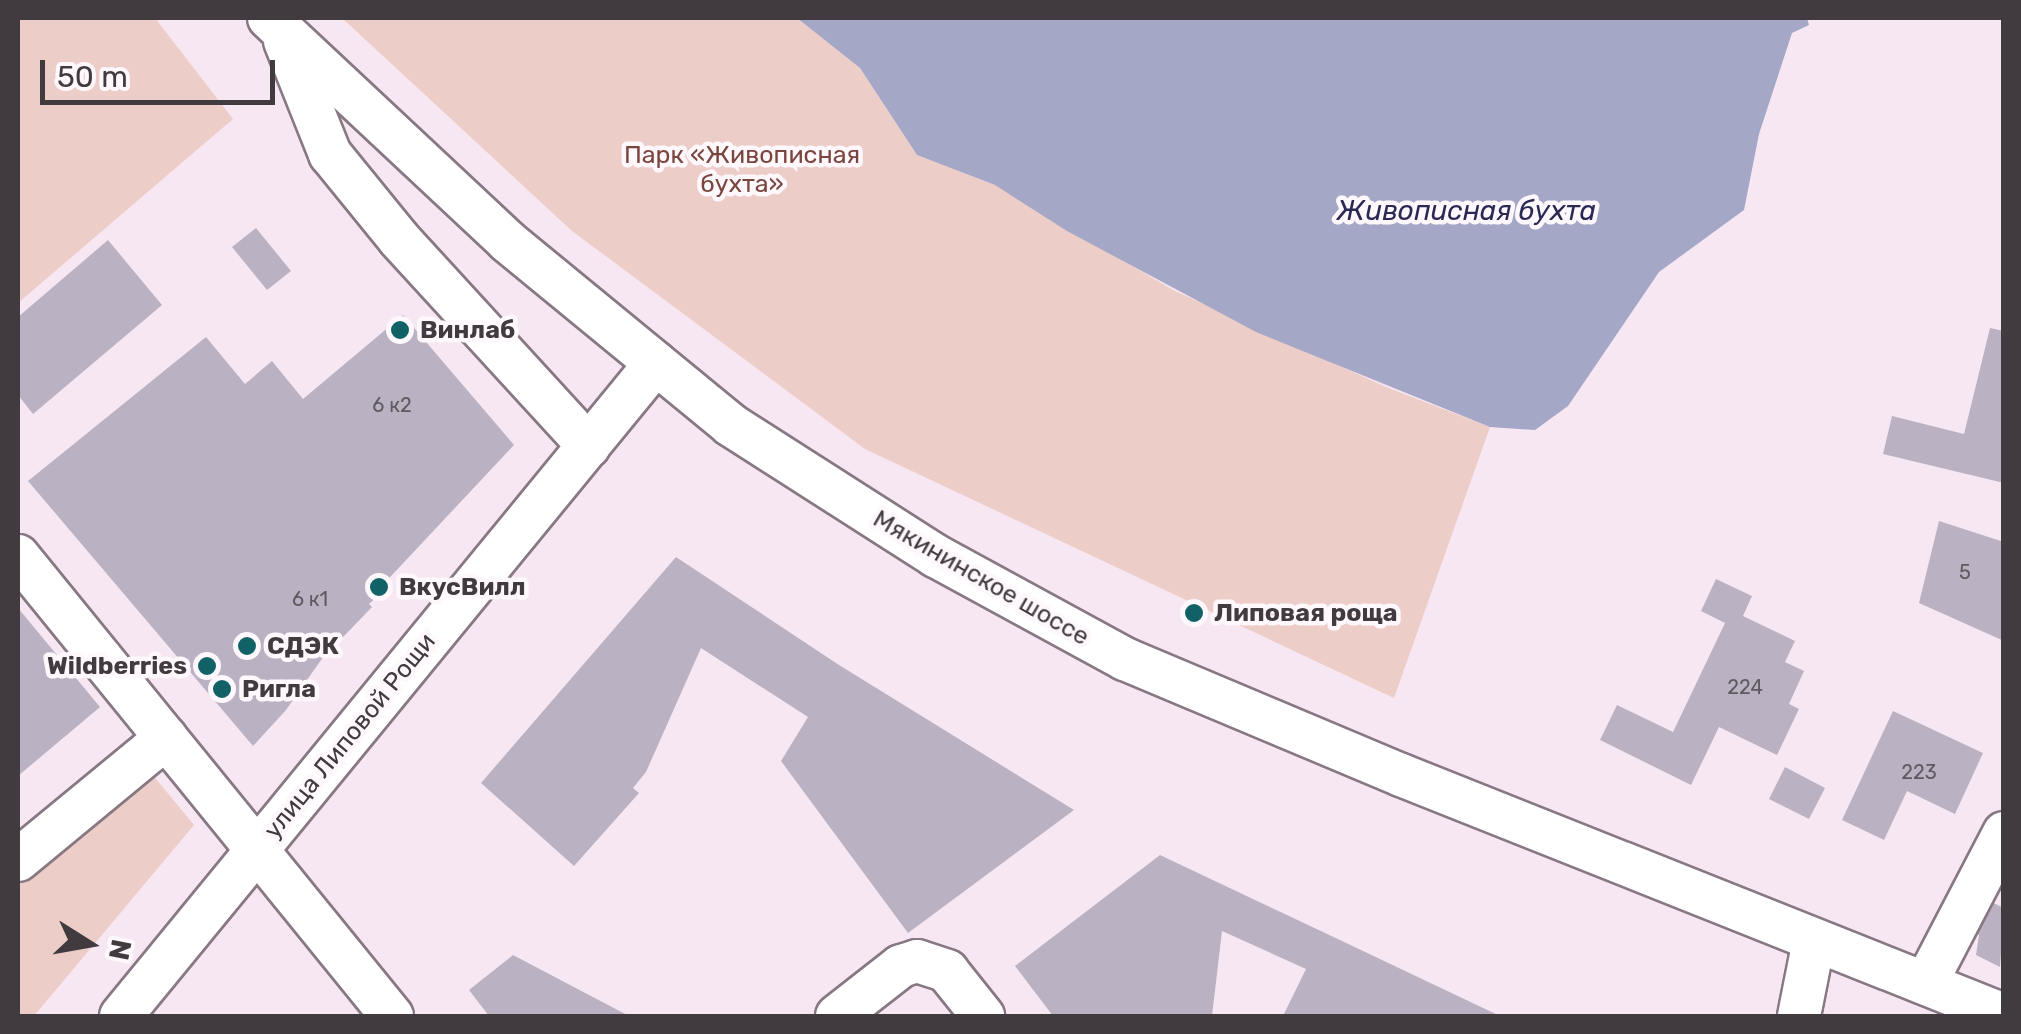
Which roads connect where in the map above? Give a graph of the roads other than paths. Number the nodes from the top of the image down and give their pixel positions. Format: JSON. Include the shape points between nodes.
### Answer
{"nodes":[{"id":1,"x":274,"y":22,"type":"edge"},
{"id":2,"x":656,"y":363,"type":"junction"},
{"id":3,"x":589,"y":446,"type":"junction"},
{"id":4,"x":18,"y":556,"type":"edge"},
{"id":5,"x":166,"y":738,"type":"junction"},
{"id":6,"x":2004,"y":833,"type":"edge"},
{"id":7,"x":256,"y":850,"type":"junction"},
{"id":8,"x":18,"y":860,"type":"edge"},
{"id":9,"x":1814,"y":940,"type":"junction"},
{"id":10,"x":1926,"y":983,"type":"junction"},
{"id":11,"x":2004,"y":1015,"type":"edge"},
{"id":12,"x":121,"y":1016,"type":"edge"},
{"id":13,"x":392,"y":1016,"type":"edge"},
{"id":14,"x":837,"y":1016,"type":"edge"},
{"id":15,"x":983,"y":1016,"type":"edge"},
{"id":16,"x":1799,"y":1016,"type":"edge"}],
"edges":[{"from":1,"to":2,"type":"street","name":"Мякининское шоссе","via":[[508,240]]},
{"from":1,"to":3,"type":"street","via":[[330,154]]},
{"from":2,"to":3,"type":"street","name":"улица Липовой Рощи"},
{"from":2,"to":9,"type":"street","name":"Мякининское шоссе","via":[[790,465],[936,556],[1125,658]]},
{"from":3,"to":7,"type":"street","name":"улица Липовой Рощи"},
{"from":4,"to":5,"type":"street","via":[[100,683]]},
{"from":5,"to":7,"type":"street"},
{"from":5,"to":8,"type":"street"},
{"from":6,"to":10,"type":"street"},
{"from":7,"to":12,"type":"street","name":"улица Липовой Рощи"},
{"from":7,"to":13,"type":"street"},
{"from":9,"to":10,"type":"street","name":"Мякининское шоссе"},
{"from":9,"to":16,"type":"street"},
{"from":10,"to":11,"type":"street","name":"Мякининское шоссе"},
{"from":14,"to":15,"type":"street","via":[[916,960],[947,971]]}]}
